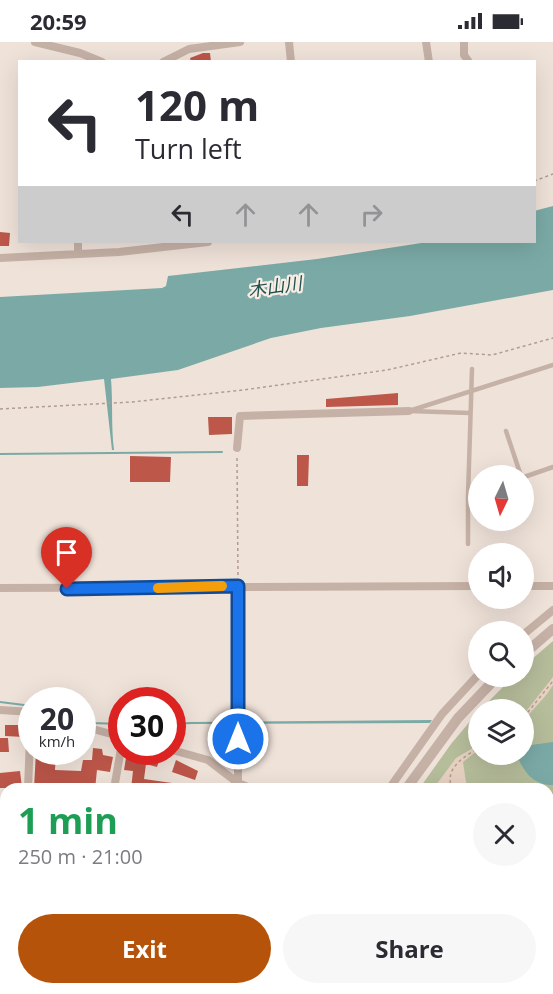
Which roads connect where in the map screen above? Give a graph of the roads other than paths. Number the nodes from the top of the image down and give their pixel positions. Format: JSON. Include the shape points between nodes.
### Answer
{"nodes":[{"id":1,"x":35,"y":42,"type":"edge"},
{"id":2,"x":240,"y":42,"type":"edge"},
{"id":3,"x":289,"y":42,"type":"edge"},
{"id":4,"x":426,"y":42,"type":"edge"},
{"id":5,"x":464,"y":42,"type":"edge"},
{"id":6,"x":80,"y":57,"type":"edge"},
{"id":7,"x":167,"y":60,"type":"edge"},
{"id":8,"x":291,"y":60,"type":"edge"},
{"id":9,"x":429,"y":60,"type":"edge"},
{"id":10,"x":468,"y":60,"type":"edge"},
{"id":11,"x":78,"y":243,"type":"edge"},
{"id":12,"x":184,"y":243,"type":"edge"},
{"id":13,"x":78,"y":252,"type":"junction"},
{"id":14,"x":0,"y":258,"type":"edge"},
{"id":15,"x":553,"y":365,"type":"edge"},
{"id":16,"x":472,"y":369,"type":"dead end"},
{"id":17,"x":471,"y":392,"type":"junction"},
{"id":18,"x":409,"y":411,"type":"junction"},
{"id":19,"x":470,"y":413,"type":"junction"},
{"id":20,"x":506,"y":431,"type":"dead end"},
{"id":21,"x":237,"y":448,"type":"road end"},
{"id":22,"x":469,"y":465,"type":"edge"},
{"id":23,"x":518,"y":465,"type":"edge"},
{"id":24,"x":553,"y":466,"type":"edge"},
{"id":25,"x":534,"y":472,"type":"edge"},
{"id":26,"x":238,"y":586,"type":"junction"},
{"id":27,"x":468,"y":586,"type":"edge"},
{"id":28,"x":534,"y":586,"type":"edge"},
{"id":29,"x":553,"y":586,"type":"edge"},
{"id":30,"x":0,"y":588,"type":"edge"},
{"id":31,"x":553,"y":610,"type":"edge"},
{"id":32,"x":534,"y":626,"type":"edge"},
{"id":33,"x":553,"y":629,"type":"edge"},
{"id":34,"x":534,"y":645,"type":"edge"},
{"id":35,"x":468,"y":686,"type":"edge"},
{"id":36,"x":488,"y":687,"type":"edge"},
{"id":37,"x":0,"y":710,"type":"edge"},
{"id":38,"x":18,"y":711,"type":"edge"},
{"id":39,"x":186,"y":754,"type":"edge"},
{"id":40,"x":29,"y":765,"type":"edge"},
{"id":41,"x":118,"y":765,"type":"edge"},
{"id":42,"x":28,"y":783,"type":"edge"},
{"id":43,"x":115,"y":783,"type":"edge"},
{"id":44,"x":238,"y":783,"type":"joint"},
{"id":45,"x":393,"y":783,"type":"edge"},
{"id":46,"x":410,"y":783,"type":"edge"}],
"edges":[{"from":1,"to":6,"type":"street"},
{"from":2,"to":7,"type":"street","via":[[189,49]]},
{"from":3,"to":8,"type":"street"},
{"from":4,"to":9,"type":"street"},
{"from":5,"to":10,"type":"street"},
{"from":11,"to":13,"type":"street"},
{"from":12,"to":13,"type":"street","via":[[119,252]]},
{"from":13,"to":14,"type":"street"},
{"from":15,"to":17,"type":"lane"},
{"from":16,"to":17,"type":"lane"},
{"from":17,"to":18,"type":"lane"},
{"from":17,"to":19,"type":"lane"},
{"from":18,"to":19,"type":"lane"},
{"from":18,"to":21,"type":"street","via":[[240,416]]},
{"from":19,"to":22,"type":"lane"},
{"from":20,"to":23,"type":"lane"},
{"from":24,"to":25,"type":"lane"},
{"from":26,"to":27,"type":"street"},
{"from":26,"to":30,"type":"street"},
{"from":26,"to":44,"type":"street"},
{"from":28,"to":29,"type":"street"},
{"from":31,"to":32,"type":"street"},
{"from":33,"to":34,"type":"street"},
{"from":35,"to":45,"type":"street","via":[[442,714]]},
{"from":36,"to":46,"type":"street","via":[[458,718]]},
{"from":37,"to":38,"type":"street"},
{"from":39,"to":44,"type":"street","via":[[208,760]]},
{"from":40,"to":42,"type":"street"},
{"from":41,"to":43,"type":"street"}]}
